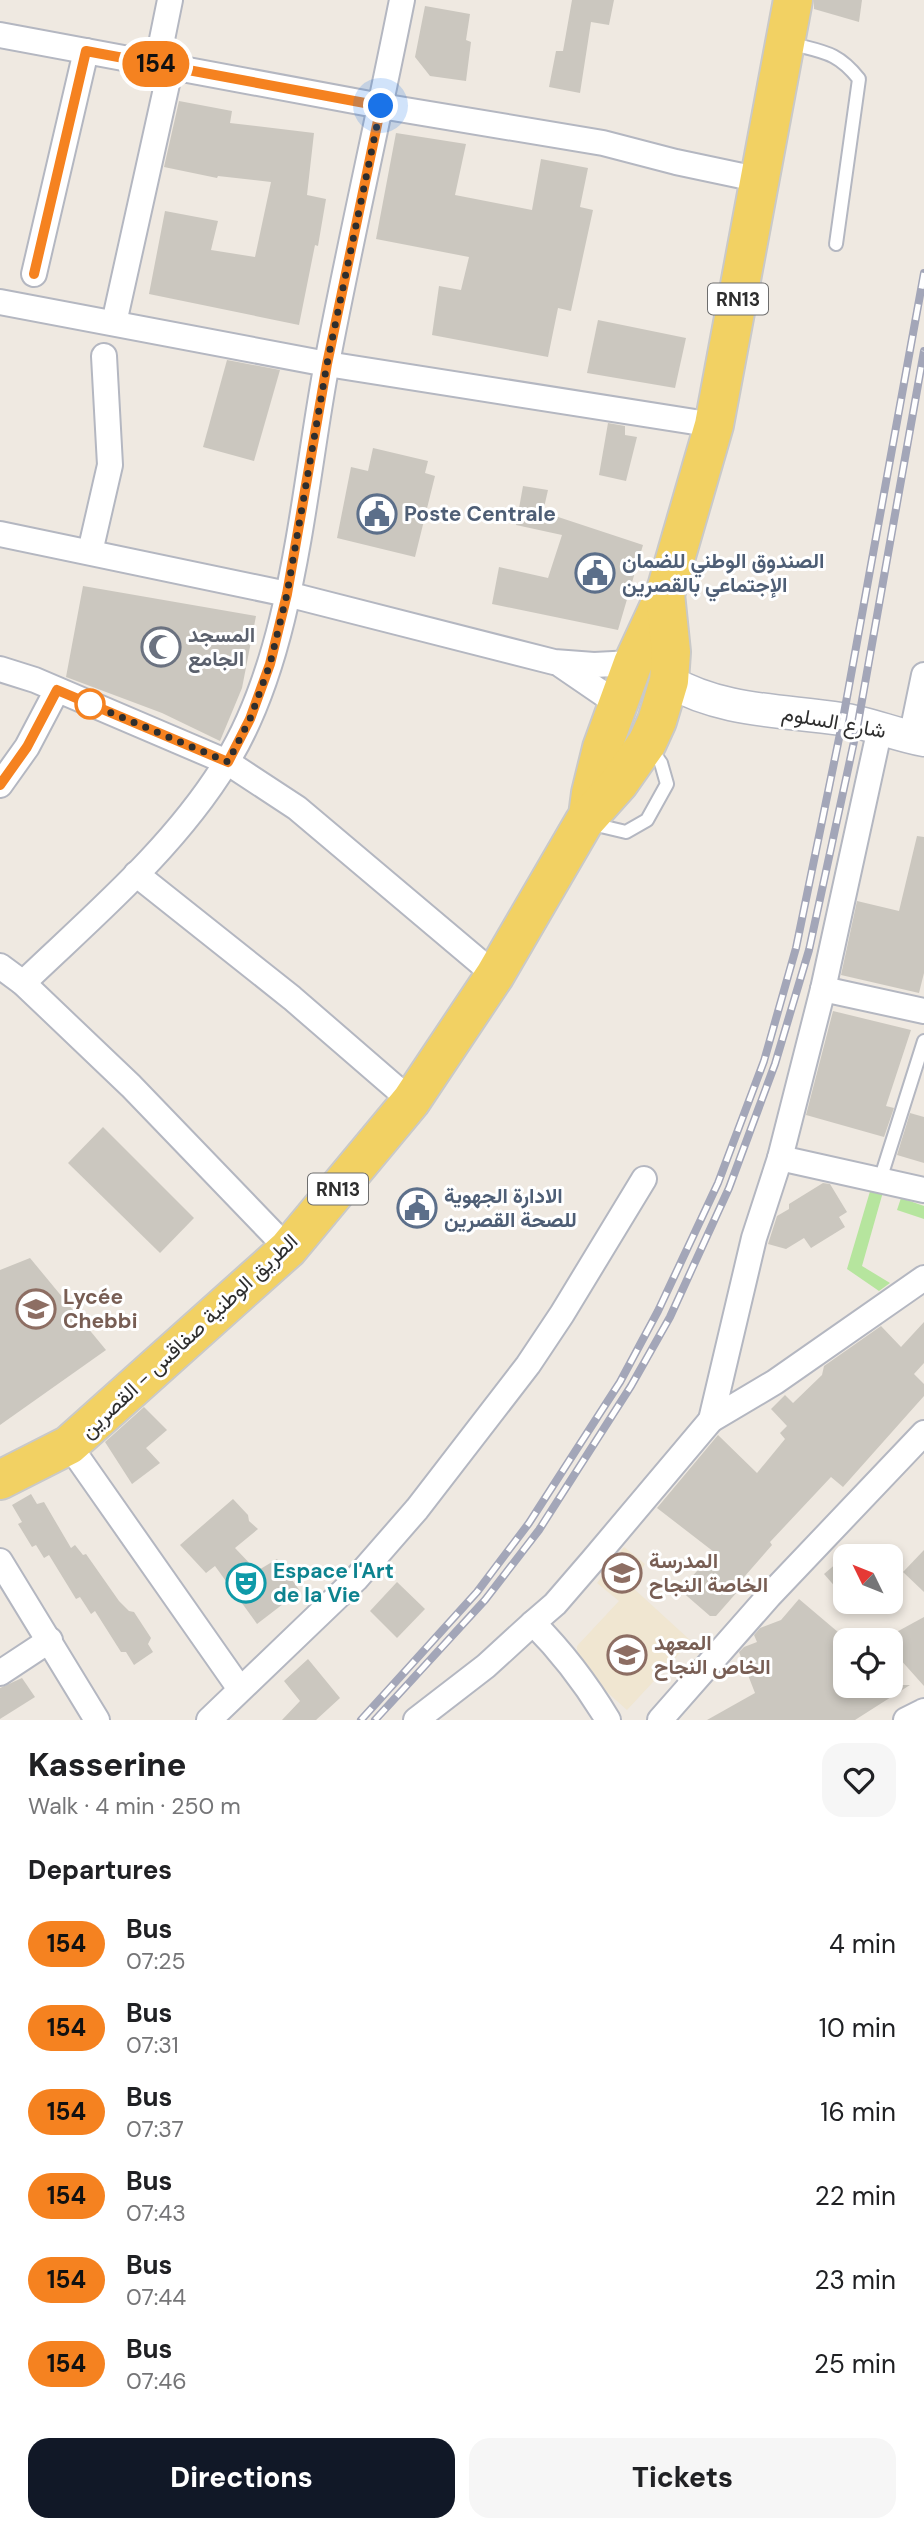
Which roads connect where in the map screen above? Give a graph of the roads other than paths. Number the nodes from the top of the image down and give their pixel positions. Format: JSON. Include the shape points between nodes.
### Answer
{"nodes":[{"id":1,"x":170,"y":0,"type":"edge"},
{"id":2,"x":402,"y":0,"type":"edge"},
{"id":3,"x":793,"y":0,"type":"edge"},
{"id":4,"x":0,"y":35,"type":"edge"},
{"id":5,"x":786,"y":43,"type":"junction"},
{"id":6,"x":86,"y":51,"type":"junction"},
{"id":7,"x":164,"y":65,"type":"junction"},
{"id":8,"x":381,"y":106,"type":"junction"},
{"id":9,"x":761,"y":180,"type":"junction"},
{"id":10,"x":836,"y":244,"type":"dead end"},
{"id":11,"x":34,"y":274,"type":"dead end"},
{"id":12,"x":0,"y":302,"type":"edge"},
{"id":13,"x":114,"y":323,"type":"junction"},
{"id":14,"x":104,"y":356,"type":"dead end"},
{"id":15,"x":327,"y":364,"type":"junction"},
{"id":16,"x":714,"y":425,"type":"junction"},
{"id":17,"x":0,"y":534,"type":"edge"},
{"id":18,"x":90,"y":552,"type":"junction"},
{"id":19,"x":287,"y":594,"type":"junction"},
{"id":20,"x":665,"y":594,"type":"junction"},
{"id":21,"x":554,"y":662,"type":"junction"},
{"id":22,"x":633,"y":663,"type":"junction"},
{"id":23,"x":0,"y":669,"type":"edge"},
{"id":24,"x":924,"y":675,"type":"edge"},
{"id":25,"x":668,"y":681,"type":"junction"},
{"id":26,"x":57,"y":690,"type":"junction"},
{"id":27,"x":618,"y":704,"type":"junction"},
{"id":28,"x":744,"y":708,"type":"junction"},
{"id":29,"x":880,"y":728,"type":"junction"},
{"id":30,"x":652,"y":732,"type":"junction"},
{"id":31,"x":918,"y":739,"type":"edge"},
{"id":32,"x":228,"y":762,"type":"junction"},
{"id":33,"x":0,"y":785,"type":"edge"},
{"id":34,"x":586,"y":819,"type":"junction"},
{"id":35,"x":136,"y":874,"type":"junction"},
{"id":36,"x":0,"y":966,"type":"edge"},
{"id":37,"x":495,"y":975,"type":"junction"},
{"id":38,"x":23,"y":983,"type":"junction"},
{"id":39,"x":823,"y":989,"type":"junction"},
{"id":40,"x":924,"y":1011,"type":"edge"},
{"id":41,"x":924,"y":1041,"type":"edge"},
{"id":42,"x":411,"y":1101,"type":"junction"},
{"id":43,"x":780,"y":1158,"type":"junction"},
{"id":44,"x":644,"y":1179,"type":"dead end"},
{"id":45,"x":880,"y":1180,"type":"junction"},
{"id":46,"x":924,"y":1190,"type":"edge"},
{"id":47,"x":288,"y":1249,"type":"junction"},
{"id":48,"x":924,"y":1278,"type":"edge"},
{"id":49,"x":711,"y":1420,"type":"junction"},
{"id":50,"x":924,"y":1433,"type":"edge"},
{"id":51,"x":69,"y":1446,"type":"junction"},
{"id":52,"x":0,"y":1480,"type":"edge"},
{"id":53,"x":0,"y":1561,"type":"edge"},
{"id":54,"x":533,"y":1623,"type":"junction"},
{"id":55,"x":50,"y":1640,"type":"junction"},
{"id":56,"x":0,"y":1673,"type":"edge"},
{"id":57,"x":240,"y":1689,"type":"junction"},
{"id":58,"x":924,"y":1711,"type":"edge"},
{"id":59,"x":97,"y":1720,"type":"edge"},
{"id":60,"x":209,"y":1720,"type":"edge"},
{"id":61,"x":416,"y":1720,"type":"edge"},
{"id":62,"x":608,"y":1720,"type":"edge"},
{"id":63,"x":660,"y":1720,"type":"edge"},
{"id":64,"x":906,"y":1720,"type":"edge"}],
"edges":[{"from":1,"to":7,"type":"street"},
{"from":2,"to":8,"type":"street"},
{"from":3,"to":5,"type":"main road","name":"الطريق الوطنية صفاقس - القصرين","number":"RN13"},
{"from":4,"to":6,"type":"street"},
{"from":5,"to":9,"type":"main road","name":"الطريق الوطنية صفاقس - القصرين","number":"RN13"},
{"from":5,"to":10,"type":"lane","via":[[846,62],[859,79]]},
{"from":6,"to":7,"type":"street"},
{"from":6,"to":11,"type":"street"},
{"from":7,"to":8,"type":"street"},
{"from":7,"to":13,"type":"street"},
{"from":8,"to":9,"type":"street","via":[[603,143]]},
{"from":8,"to":15,"type":"street"},
{"from":9,"to":16,"type":"main road","name":"الطريق الوطنية صفاقس - القصرين","number":"RN13"},
{"from":12,"to":13,"type":"street"},
{"from":13,"to":15,"type":"street"},
{"from":14,"to":18,"type":"street","via":[[110,465]]},
{"from":15,"to":16,"type":"street"},
{"from":15,"to":19,"type":"street"},
{"from":16,"to":20,"type":"main road","name":"الطريق الوطنية صفاقس - القصرين","number":"RN13"},
{"from":17,"to":18,"type":"street"},
{"from":18,"to":19,"type":"street"},
{"from":19,"to":21,"type":"street"},
{"from":19,"to":32,"type":"street","via":[[270,664]]},
{"from":20,"to":22,"type":"main road","name":"الطريق الوطنية صفاقس - القصرين"},
{"from":20,"to":25,"type":"main road","name":"الطريق الوطنية صفاقس - القصرين","via":[[671,652]]},
{"from":21,"to":22,"type":"street"},
{"from":21,"to":27,"type":"street"},
{"from":22,"to":25,"type":"main road","via":[[653,669]]},
{"from":22,"to":27,"type":"main road","name":"الطريق الوطنية صفاقس - القصرين"},
{"from":23,"to":26,"type":"street"},
{"from":24,"to":31,"type":"street"},
{"from":25,"to":28,"type":"street","name":"شارع السلوم","via":[[696,695]]},
{"from":25,"to":30,"type":"main road","name":"الطريق الوطنية صفاقس - القصرين"},
{"from":26,"to":32,"type":"street"},
{"from":26,"to":33,"type":"street","via":[[27,747]]},
{"from":27,"to":30,"type":"main road"},
{"from":27,"to":34,"type":"main road","name":"الطريق الوطنية صفاقس - القصرين","via":[[595,771]]},
{"from":28,"to":29,"type":"street","name":"شارع السلوم","via":[[843,719]]},
{"from":28,"to":30,"type":"street","name":"شارع السلوم","via":[[691,714]]},
{"from":29,"to":31,"type":"street","name":"شارع السلوم"},
{"from":29,"to":39,"type":"street"},
{"from":30,"to":34,"type":"main road","name":"الطريق الوطنية صفاقس - القصرين","via":[[619,783]]},
{"from":32,"to":35,"type":"street","via":[[204,797]]},
{"from":32,"to":37,"type":"street","via":[[297,808]]},
{"from":34,"to":37,"type":"main road","name":"الطريق الوطنية صفاقس - القصرين","number":"RN13"},
{"from":35,"to":38,"type":"street"},
{"from":35,"to":42,"type":"street","via":[[292,998]]},
{"from":36,"to":38,"type":"street"},
{"from":37,"to":42,"type":"main road","name":"الطريق الوطنية صفاقس - القصرين","number":"RN13"},
{"from":38,"to":47,"type":"street","via":[[131,1086]]},
{"from":39,"to":40,"type":"street"},
{"from":39,"to":43,"type":"street"},
{"from":41,"to":45,"type":"lane"},
{"from":42,"to":47,"type":"main road","name":"الطريق الوطنية صفاقس - القصرين","number":"RN13"},
{"from":43,"to":45,"type":"street"},
{"from":43,"to":49,"type":"street","via":[[754,1238]]},
{"from":44,"to":57,"type":"street","via":[[562,1314],[479,1432],[356,1578]]},
{"from":45,"to":46,"type":"street"},
{"from":47,"to":51,"type":"main road","name":"الطريق الوطنية صفاقس - القصرين","number":"RN13"},
{"from":48,"to":49,"type":"street","via":[[775,1382]]},
{"from":49,"to":54,"type":"street","via":[[555,1604]]},
{"from":50,"to":63,"type":"street","via":[[769,1596]]},
{"from":51,"to":52,"type":"main road","name":"الطريق الوطنية صفاقس - القصرين","number":"RN13"},
{"from":51,"to":57,"type":"street"},
{"from":53,"to":55,"type":"street"},
{"from":54,"to":61,"type":"street"},
{"from":54,"to":62,"type":"street","via":[[555,1645]]},
{"from":55,"to":56,"type":"street"},
{"from":55,"to":59,"type":"street"},
{"from":57,"to":60,"type":"street"},
{"from":58,"to":64,"type":"street"}]}
